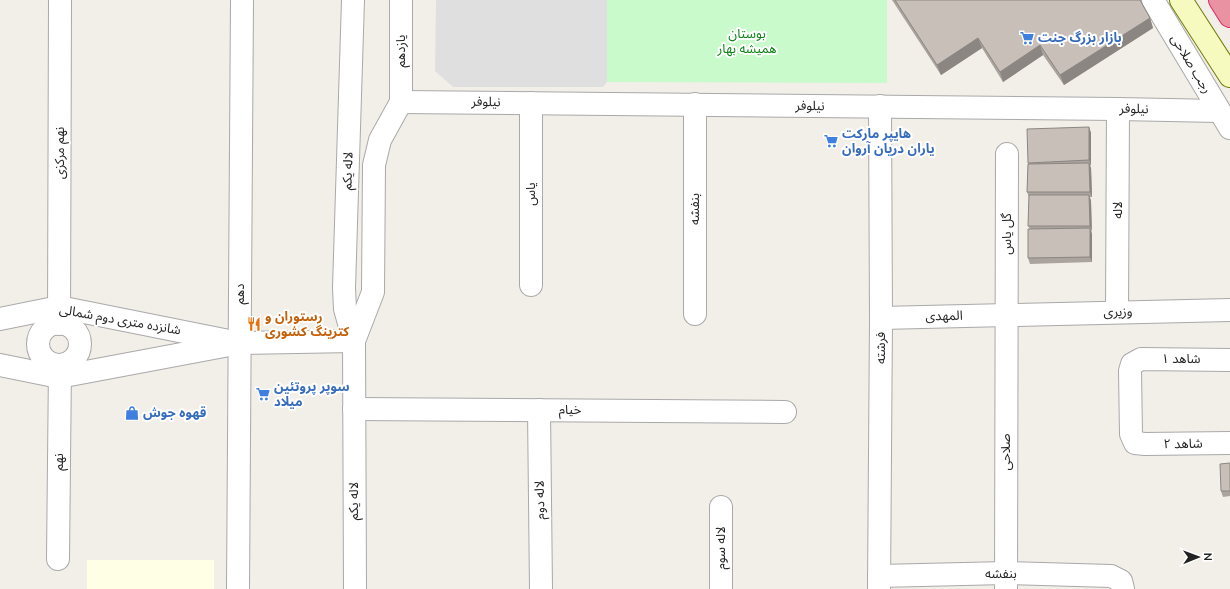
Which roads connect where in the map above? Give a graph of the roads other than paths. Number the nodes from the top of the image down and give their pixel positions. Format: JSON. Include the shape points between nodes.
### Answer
{"nodes":[{"id":1,"x":60,"y":0,"type":"edge"},
{"id":2,"x":242,"y":0,"type":"edge"},
{"id":3,"x":353,"y":0,"type":"edge"},
{"id":4,"x":401,"y":0,"type":"edge"},
{"id":5,"x":1153,"y":0,"type":"edge"},
{"id":6,"x":1181,"y":0,"type":"edge"},
{"id":7,"x":1220,"y":0,"type":"edge"},
{"id":8,"x":1230,"y":16,"type":"edge"},
{"id":9,"x":1230,"y":76,"type":"edge"},
{"id":10,"x":401,"y":102,"type":"junction"},
{"id":11,"x":531,"y":103,"type":"junction"},
{"id":12,"x":695,"y":104,"type":"junction"},
{"id":13,"x":880,"y":106,"type":"junction"},
{"id":14,"x":1118,"y":109,"type":"junction"},
{"id":15,"x":1225,"y":120,"type":"edge"},
{"id":16,"x":1007,"y":154,"type":"dead end"},
{"id":17,"x":531,"y":285,"type":"dead end"},
{"id":18,"x":1230,"y":310,"type":"edge"},
{"id":19,"x":1117,"y":312,"type":"junction"},
{"id":20,"x":695,"y":314,"type":"dead end"},
{"id":21,"x":59,"y":315,"type":"junction"},
{"id":22,"x":1007,"y":315,"type":"junction"},
{"id":23,"x":881,"y":318,"type":"junction"},
{"id":24,"x":0,"y":319,"type":"edge"},
{"id":25,"x":354,"y":341,"type":"junction"},
{"id":26,"x":240,"y":343,"type":"junction"},
{"id":27,"x":1230,"y":360,"type":"edge"},
{"id":28,"x":0,"y":365,"type":"edge"},
{"id":29,"x":59,"y":371,"type":"junction"},
{"id":30,"x":354,"y":409,"type":"junction"},
{"id":31,"x":539,"y":410,"type":"junction"},
{"id":32,"x":785,"y":412,"type":"dead end"},
{"id":33,"x":1135,"y":443,"type":"joint"},
{"id":34,"x":1230,"y":443,"type":"edge"},
{"id":35,"x":721,"y":507,"type":"dead end"},
{"id":36,"x":58,"y":559,"type":"dead end"},
{"id":37,"x":1006,"y":581,"type":"edge"},
{"id":38,"x":879,"y":582,"type":"edge"},
{"id":39,"x":1122,"y":585,"type":"edge"},
{"id":40,"x":238,"y":589,"type":"edge"},
{"id":41,"x":355,"y":589,"type":"edge"},
{"id":42,"x":542,"y":589,"type":"edge"},
{"id":43,"x":721,"y":589,"type":"edge"}],
"edges":[{"from":1,"to":21,"type":"street","name":"نهم مرکزی"},
{"from":2,"to":26,"type":"street","name":"دهم"},
{"from":3,"to":25,"type":"street","name":"لاله یکم","via":[[344,288],[345,309]]},
{"from":4,"to":10,"type":"street","name":"یازدهم"},
{"from":5,"to":15,"type":"street","name":"رجب صلاحی"},
{"from":6,"to":9,"type":"street"},
{"from":7,"to":8,"type":"highway"},
{"from":10,"to":11,"type":"street","name":"نیلوفر"},
{"from":10,"to":25,"type":"street","name":"لاله یکم","via":[[380,140],[374,165],[373,292]]},
{"from":11,"to":12,"type":"street","name":"نیلوفر"},
{"from":11,"to":17,"type":"street","name":"یاس"},
{"from":12,"to":13,"type":"street","name":"نیلوفر"},
{"from":12,"to":20,"type":"street","name":"بنفشه"},
{"from":13,"to":14,"type":"street","name":"نیلوفر"},
{"from":13,"to":23,"type":"street","name":"فرشته"},
{"from":14,"to":15,"type":"street","name":"نیلوفر"},
{"from":14,"to":19,"type":"street","name":"لاله"},
{"from":16,"to":22,"type":"street","name":"گل یاس"},
{"from":18,"to":19,"type":"street","name":"وزیری"},
{"from":19,"to":22,"type":"street","name":"وزیری"},
{"from":21,"to":24,"type":"street","name":"شانزده متری دوم شمالی"},
{"from":21,"to":26,"type":"street","name":"شانزده متری دوم شمالی"},
{"from":21,"to":29,"type":"street","via":[[76,334],[79,348],[72,360]]},
{"from":21,"to":29,"type":"street","via":[[46,327],[38,344],[39,351],[47,362]]},
{"from":22,"to":23,"type":"street","name":"المهدی"},
{"from":22,"to":37,"type":"street","name":"صلاحی"},
{"from":23,"to":38,"type":"street","name":"فرشته"},
{"from":25,"to":26,"type":"street","name":"شانزده متری دوم شمالی"},
{"from":25,"to":30,"type":"street","name":"لاله یکم"},
{"from":26,"to":29,"type":"street","name":"شانزده متری دوم شمالی"},
{"from":26,"to":40,"type":"street","name":"دهم"},
{"from":27,"to":33,"type":"street","name":"شاهد ۱","via":[[1141,359],[1132,364],[1131,434]]},
{"from":28,"to":29,"type":"street","name":"شانزده متری دوم شمالی"},
{"from":29,"to":36,"type":"street","name":"نهم"},
{"from":30,"to":31,"type":"street","name":"خیام"},
{"from":30,"to":41,"type":"street","name":"لاله یکم"},
{"from":31,"to":32,"type":"street","name":"خیام"},
{"from":31,"to":42,"type":"street","name":"لاله دوم"},
{"from":33,"to":34,"type":"street","name":"شاهد ۲"},
{"from":35,"to":43,"type":"street","name":"لاله سوم"},
{"from":37,"to":38,"type":"street","name":"بنفشه"},
{"from":37,"to":39,"type":"street","name":"بنفشه","via":[[1111,576]]}]}
